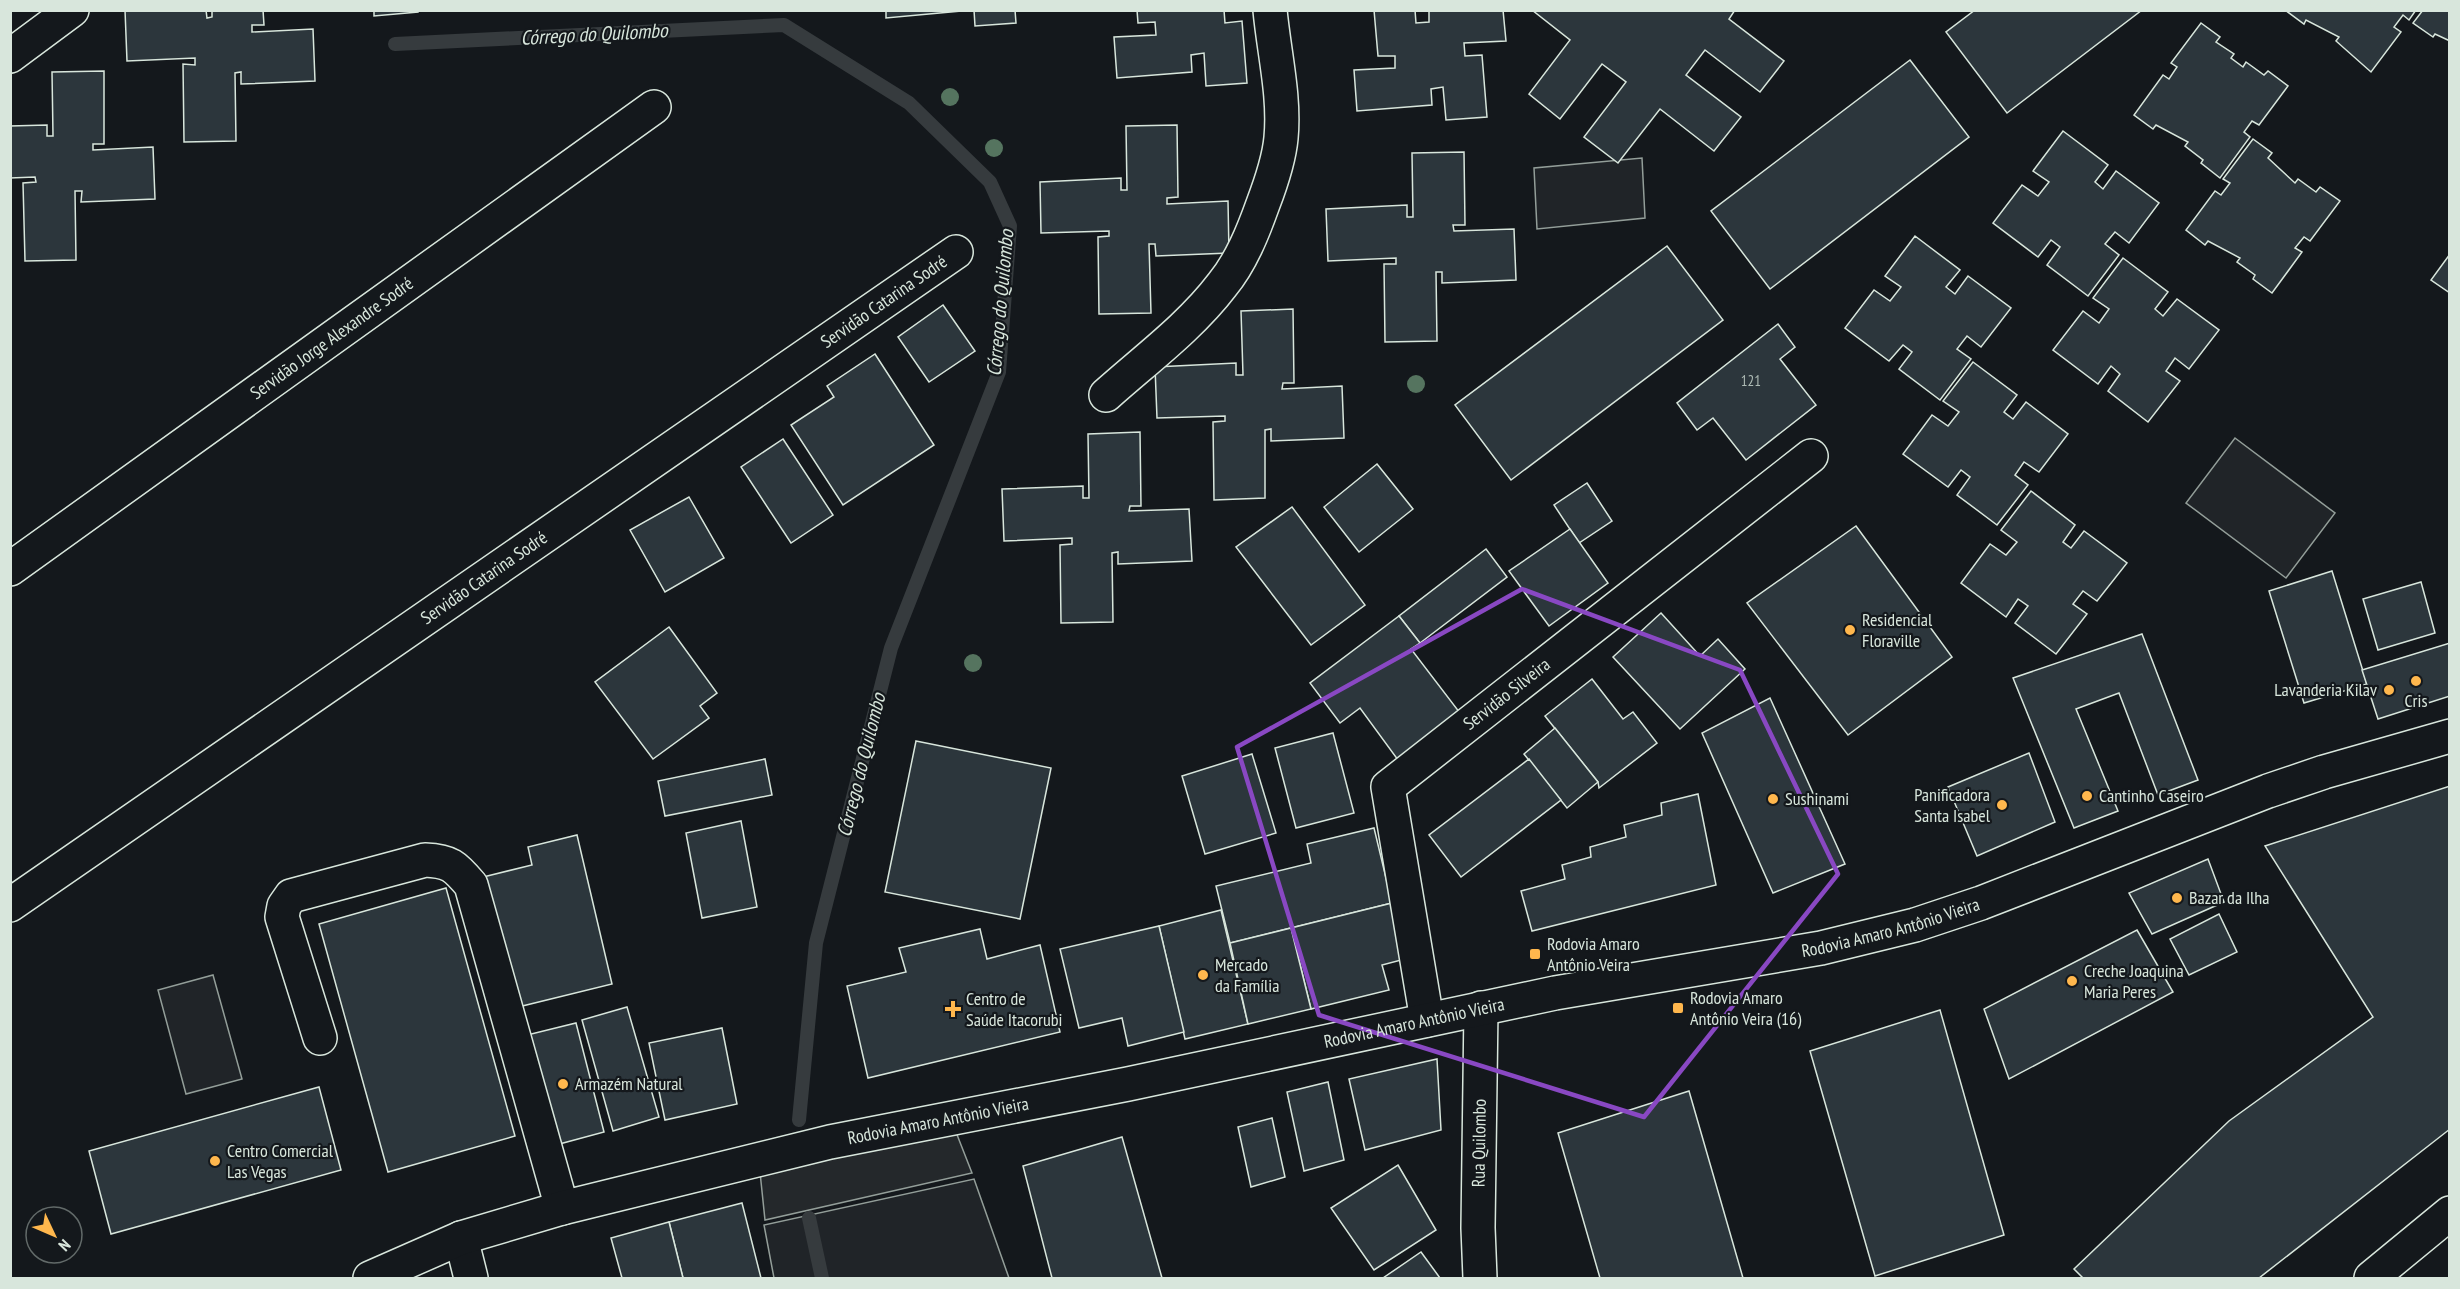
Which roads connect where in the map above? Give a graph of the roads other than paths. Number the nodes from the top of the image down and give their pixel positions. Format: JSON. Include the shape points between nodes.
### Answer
{"nodes":[{"id":1,"x":72,"y":10,"type":"edge"},
{"id":2,"x":1270,"y":10,"type":"edge"},
{"id":3,"x":10,"y":56,"type":"edge"},
{"id":4,"x":654,"y":107,"type":"dead end"},
{"id":5,"x":956,"y":252,"type":"dead end"},
{"id":6,"x":1106,"y":395,"type":"dead end"},
{"id":7,"x":1811,"y":456,"type":"dead end"},
{"id":8,"x":10,"y":569,"type":"edge"},
{"id":9,"x":2450,"y":736,"type":"edge"},
{"id":10,"x":10,"y":905,"type":"edge"},
{"id":11,"x":1481,"y":1008,"type":"junction"},
{"id":12,"x":1426,"y":1020,"type":"junction"},
{"id":13,"x":320,"y":1038,"type":"dead end"},
{"id":14,"x":562,"y":1208,"type":"junction"},
{"id":15,"x":2450,"y":1213,"type":"edge"},
{"id":16,"x":461,"y":1238,"type":"junction"},
{"id":17,"x":370,"y":1278,"type":"edge"},
{"id":18,"x":471,"y":1278,"type":"edge"},
{"id":19,"x":1480,"y":1278,"type":"edge"},
{"id":20,"x":2371,"y":1278,"type":"edge"}],
"edges":[{"from":1,"to":3,"type":"street"},
{"from":2,"to":6,"type":"street","via":[[1280,91],[1281,139],[1272,182],[1255,225],[1223,285]]},
{"from":4,"to":8,"type":"street","name":"Servidão Jorge Alexandre Sodré"},
{"from":5,"to":10,"type":"street","name":"Servidão Catarina Sodré"},
{"from":7,"to":12,"type":"street","name":"Servidão Silveira","via":[[1388,787]]},
{"from":9,"to":11,"type":"street","name":"Rodovia Amaro Antônio Vieira","via":[[2268,791],[1915,925],[1821,948]]},
{"from":11,"to":12,"type":"street","name":"Rodovia Amaro Antônio Vieira"},
{"from":11,"to":19,"type":"street","name":"Rua Quilombo"},
{"from":12,"to":14,"type":"street","name":"Rodovia Amaro Antônio Vieira","via":[[830,1142]]},
{"from":13,"to":14,"type":"street","via":[[282,917],[291,896],[425,860],[444,861],[471,885]]},
{"from":14,"to":16,"type":"street","name":"Rodovia Amaro Antônio Vieira"},
{"from":15,"to":20,"type":"street"},
{"from":16,"to":17,"type":"street","name":"Rodovia Amaro Antônio Vieira"},
{"from":16,"to":18,"type":"street"}]}
